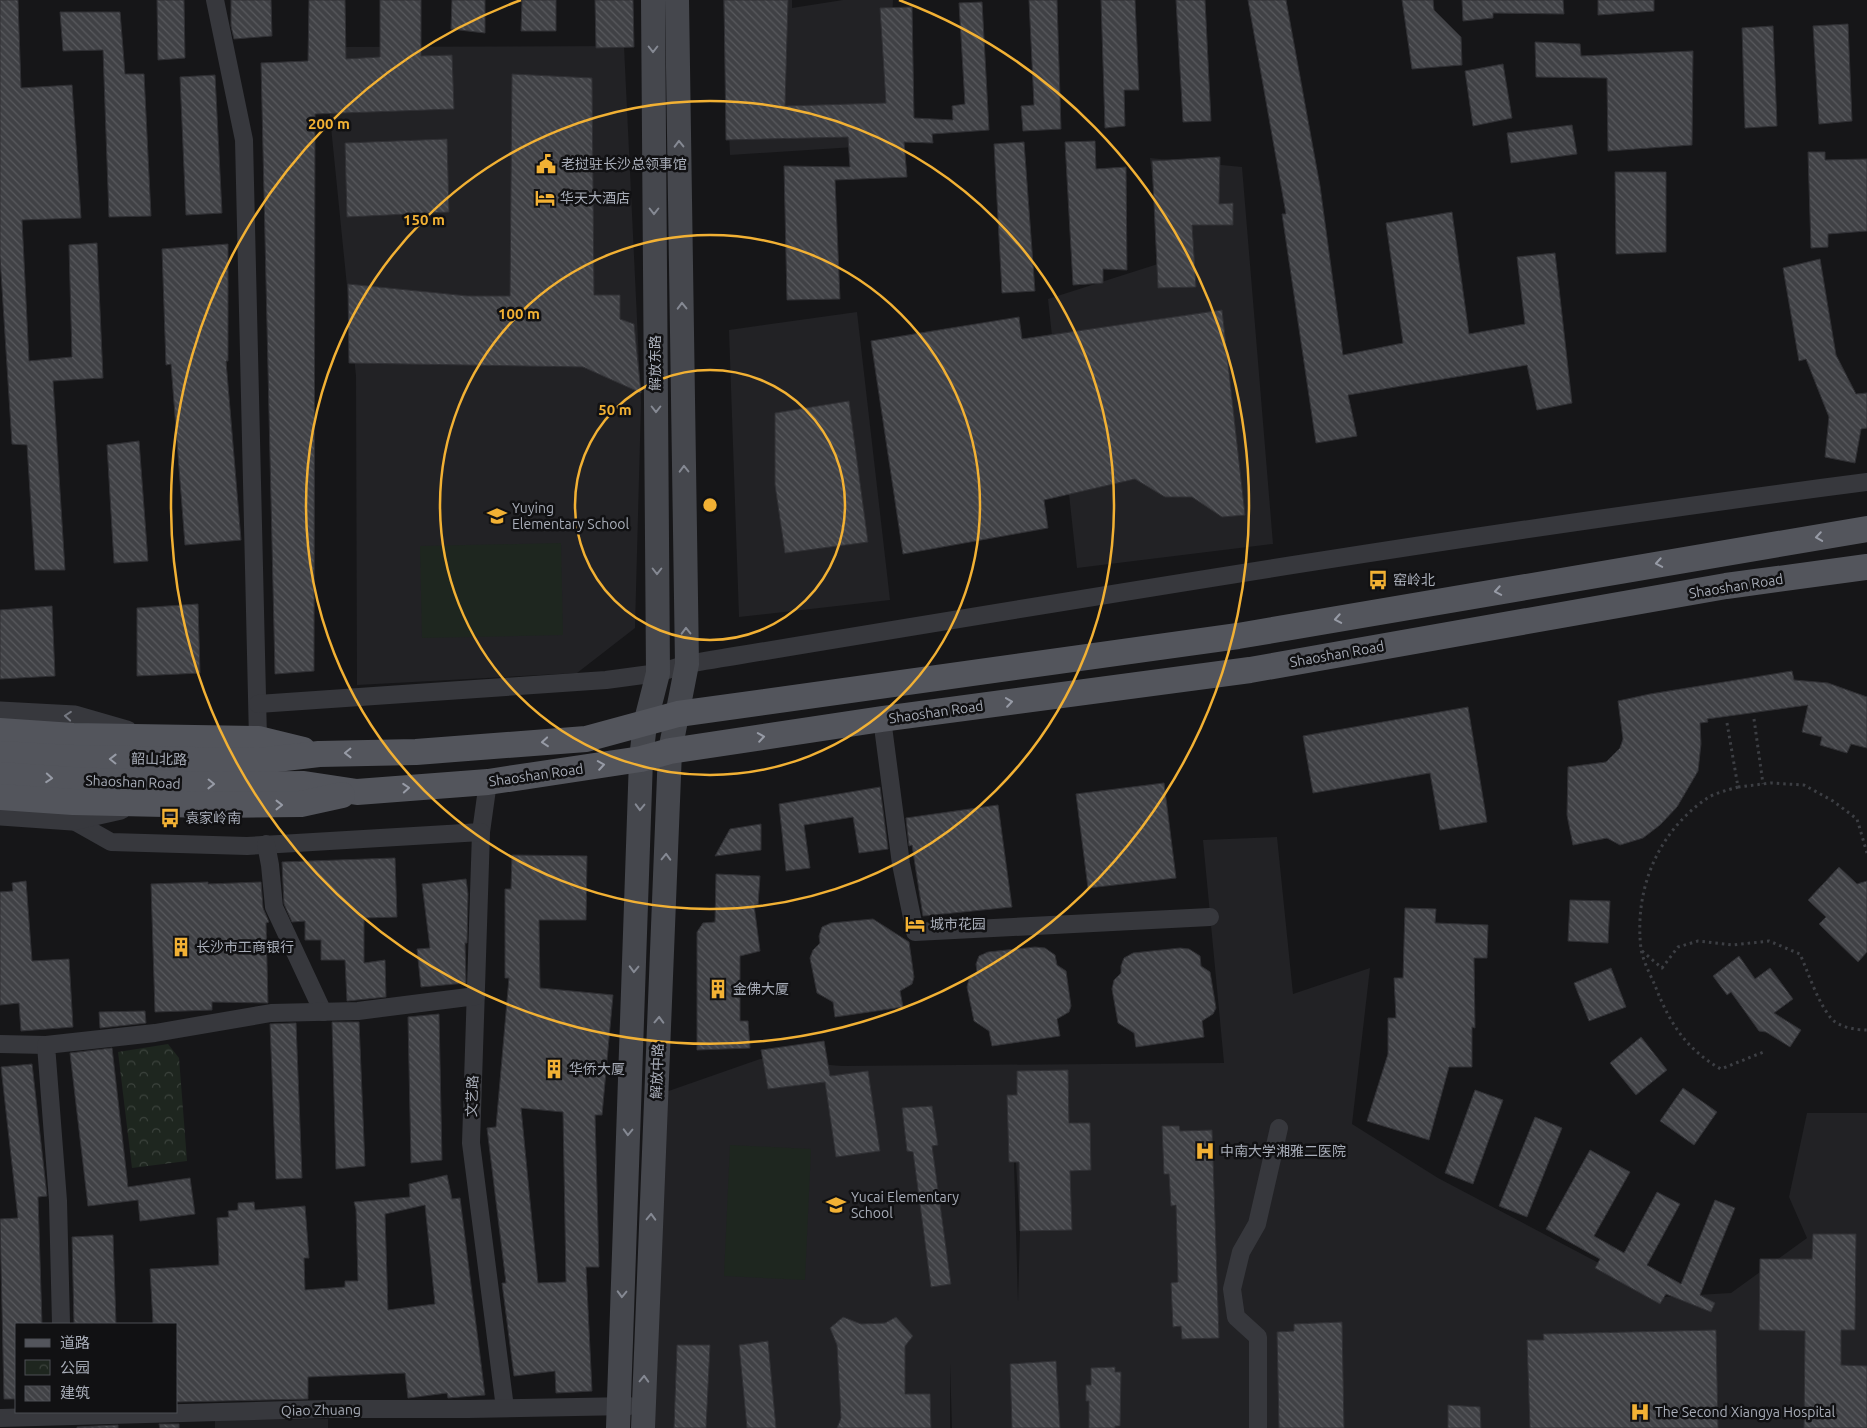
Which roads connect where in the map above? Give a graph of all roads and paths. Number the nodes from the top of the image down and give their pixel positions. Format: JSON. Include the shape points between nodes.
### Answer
{"nodes":[{"id":1,"x":215,"y":0,"type":"edge"},
{"id":2,"x":653,"y":0,"type":"edge"},
{"id":3,"x":677,"y":0,"type":"edge"},
{"id":4,"x":1867,"y":482,"type":"edge"},
{"id":5,"x":1867,"y":529,"type":"edge"},
{"id":6,"x":1867,"y":567,"type":"edge"},
{"id":7,"x":687,"y":664,"type":"junction"},
{"id":8,"x":658,"y":672,"type":"junction"},
{"id":9,"x":258,"y":704,"type":"junction"},
{"id":10,"x":0,"y":712,"type":"edge"},
{"id":11,"x":678,"y":714,"type":"junction"},
{"id":12,"x":882,"y":719,"type":"junction"},
{"id":13,"x":1754,"y":719,"type":"dead end"},
{"id":14,"x":1727,"y":723,"type":"dead end"},
{"id":15,"x":645,"y":724,"type":"junction"},
{"id":16,"x":0,"y":731,"type":"edge"},
{"id":17,"x":149,"y":737,"type":"junction"},
{"id":18,"x":258,"y":739,"type":"junction"},
{"id":19,"x":670,"y":750,"type":"junction"},
{"id":20,"x":0,"y":754,"type":"edge"},
{"id":21,"x":318,"y":754,"type":"junction"},
{"id":22,"x":641,"y":759,"type":"junction"},
{"id":23,"x":0,"y":775,"type":"edge"},
{"id":24,"x":488,"y":782,"type":"junction"},
{"id":25,"x":1763,"y":784,"type":"junction"},
{"id":26,"x":1738,"y":787,"type":"junction"},
{"id":27,"x":357,"y":792,"type":"junction"},
{"id":28,"x":0,"y":797,"type":"edge"},
{"id":29,"x":72,"y":811,"type":"junction"},
{"id":30,"x":0,"y":815,"type":"edge"},
{"id":31,"x":482,"y":832,"type":"junction"},
{"id":32,"x":266,"y":844,"type":"junction"},
{"id":33,"x":1867,"y":853,"type":"edge"},
{"id":34,"x":1210,"y":917,"type":"dead end"},
{"id":35,"x":1641,"y":950,"type":"junction"},
{"id":36,"x":476,"y":996,"type":"junction"},
{"id":37,"x":323,"y":1012,"type":"junction"},
{"id":38,"x":1867,"y":1030,"type":"edge"},
{"id":39,"x":0,"y":1044,"type":"edge"},
{"id":40,"x":46,"y":1045,"type":"junction"},
{"id":41,"x":1766,"y":1051,"type":"dead end"},
{"id":42,"x":1279,"y":1128,"type":"dead end"},
{"id":43,"x":61,"y":1323,"type":"edge"},
{"id":44,"x":505,"y":1408,"type":"junction"},
{"id":45,"x":178,"y":1412,"type":"edge"},
{"id":46,"x":115,"y":1413,"type":"edge"},
{"id":47,"x":62,"y":1414,"type":"edge"},
{"id":48,"x":618,"y":1417,"type":"edge"},
{"id":49,"x":643,"y":1417,"type":"edge"},
{"id":50,"x":0,"y":1418,"type":"edge"},
{"id":51,"x":1258,"y":1428,"type":"edge"}],
"edges":[{"from":1,"to":9,"type":"street","via":[[244,140]]},
{"from":2,"to":8,"type":"main road","name":"解放东路","one_way":true},
{"from":7,"to":3,"type":"main road","name":"解放东路","one_way":true},
{"from":4,"to":7,"type":"street","via":[[1696,504],[1273,568]]},
{"from":5,"to":11,"type":"main road","one_way":true,"via":[[1238,636]]},
{"from":12,"to":6,"type":"main road","name":"Shaoshan Road","one_way":true,"via":[[1250,670],[1716,588]]},
{"from":7,"to":8,"type":"street"},
{"from":7,"to":11,"type":"main road","name":"解放东路"},
{"from":8,"to":9,"type":"street","via":[[606,680]]},
{"from":8,"to":15,"type":"main road","name":"解放东路"},
{"from":9,"to":18,"type":"street"},
{"from":17,"to":10,"type":"street","one_way":true,"via":[[75,716]]},
{"from":11,"to":15,"type":"main road"},
{"from":11,"to":19,"type":"main road","name":"解放中路"},
{"from":19,"to":12,"type":"main road","name":"Shaoshan Road","one_way":true},
{"from":12,"to":34,"type":"street","via":[[902,864],[916,932]]},
{"from":13,"to":25,"type":"path"},
{"from":14,"to":26,"type":"path"},
{"from":15,"to":21,"type":"main road","one_way":true,"via":[[586,739],[416,752]]},
{"from":15,"to":22,"type":"main road","name":"解放中路"},
{"from":16,"to":17,"type":"main road"},
{"from":17,"to":18,"type":"main road"},
{"from":18,"to":21,"type":"main road"},
{"from":19,"to":22,"type":"main road","name":"Shaoshan Road"},
{"from":49,"to":19,"type":"main road","name":"解放中路","one_way":true},
{"from":21,"to":20,"type":"main road","name":"韶山北路","one_way":true,"via":[[259,761]]},
{"from":24,"to":22,"type":"main road","name":"Shaoshan Road","one_way":true},
{"from":22,"to":48,"type":"main road","name":"解放中路","one_way":true},
{"from":23,"to":27,"type":"main road","name":"Shaoshan Road","one_way":true,"via":[[210,785],[304,784]]},
{"from":27,"to":24,"type":"main road","name":"Shaoshan Road","one_way":true},
{"from":24,"to":31,"type":"street","name":"文艺路"},
{"from":25,"to":26,"type":"path"},
{"from":25,"to":33,"type":"path","via":[[1804,785],[1833,801],[1857,819]]},
{"from":26,"to":35,"type":"path","via":[[1707,798],[1683,819],[1658,849],[1644,883],[1640,914]]},
{"from":29,"to":27,"type":"main road","one_way":true,"via":[[144,804],[301,804]]},
{"from":28,"to":29,"type":"main road"},
{"from":29,"to":30,"type":"street"},
{"from":29,"to":32,"type":"street","via":[[111,842]]},
{"from":31,"to":32,"type":"street"},
{"from":31,"to":36,"type":"street","name":"文艺路"},
{"from":32,"to":37,"type":"street","via":[[274,907]]},
{"from":35,"to":38,"type":"path","via":[[1662,968],[1678,946],[1698,941],[1733,945],[1768,941],[1800,954],[1831,1020],[1854,1030]]},
{"from":35,"to":41,"type":"path","via":[[1665,1010],[1683,1039],[1705,1060],[1721,1069]]},
{"from":36,"to":37,"type":"street","via":[[358,1011]]},
{"from":36,"to":44,"type":"street","name":"文艺路","via":[[470,1143]]},
{"from":37,"to":40,"type":"street","via":[[271,1013],[155,1033]]},
{"from":39,"to":40,"type":"street"},
{"from":40,"to":43,"type":"street","via":[[58,1201]]},
{"from":42,"to":51,"type":"street","via":[[1257,1224],[1241,1252],[1232,1289],[1236,1317],[1258,1336]]},
{"from":44,"to":45,"type":"street","name":"Qiao Zhuang"},
{"from":44,"to":48,"type":"street","name":"Qiao Zhuang"},
{"from":46,"to":47,"type":"street","name":"Qiao Zhuang"},
{"from":47,"to":50,"type":"street","name":"Qiao Zhuang"},
{"from":48,"to":49,"type":"street","name":"Qiao Zhuang"}]}
